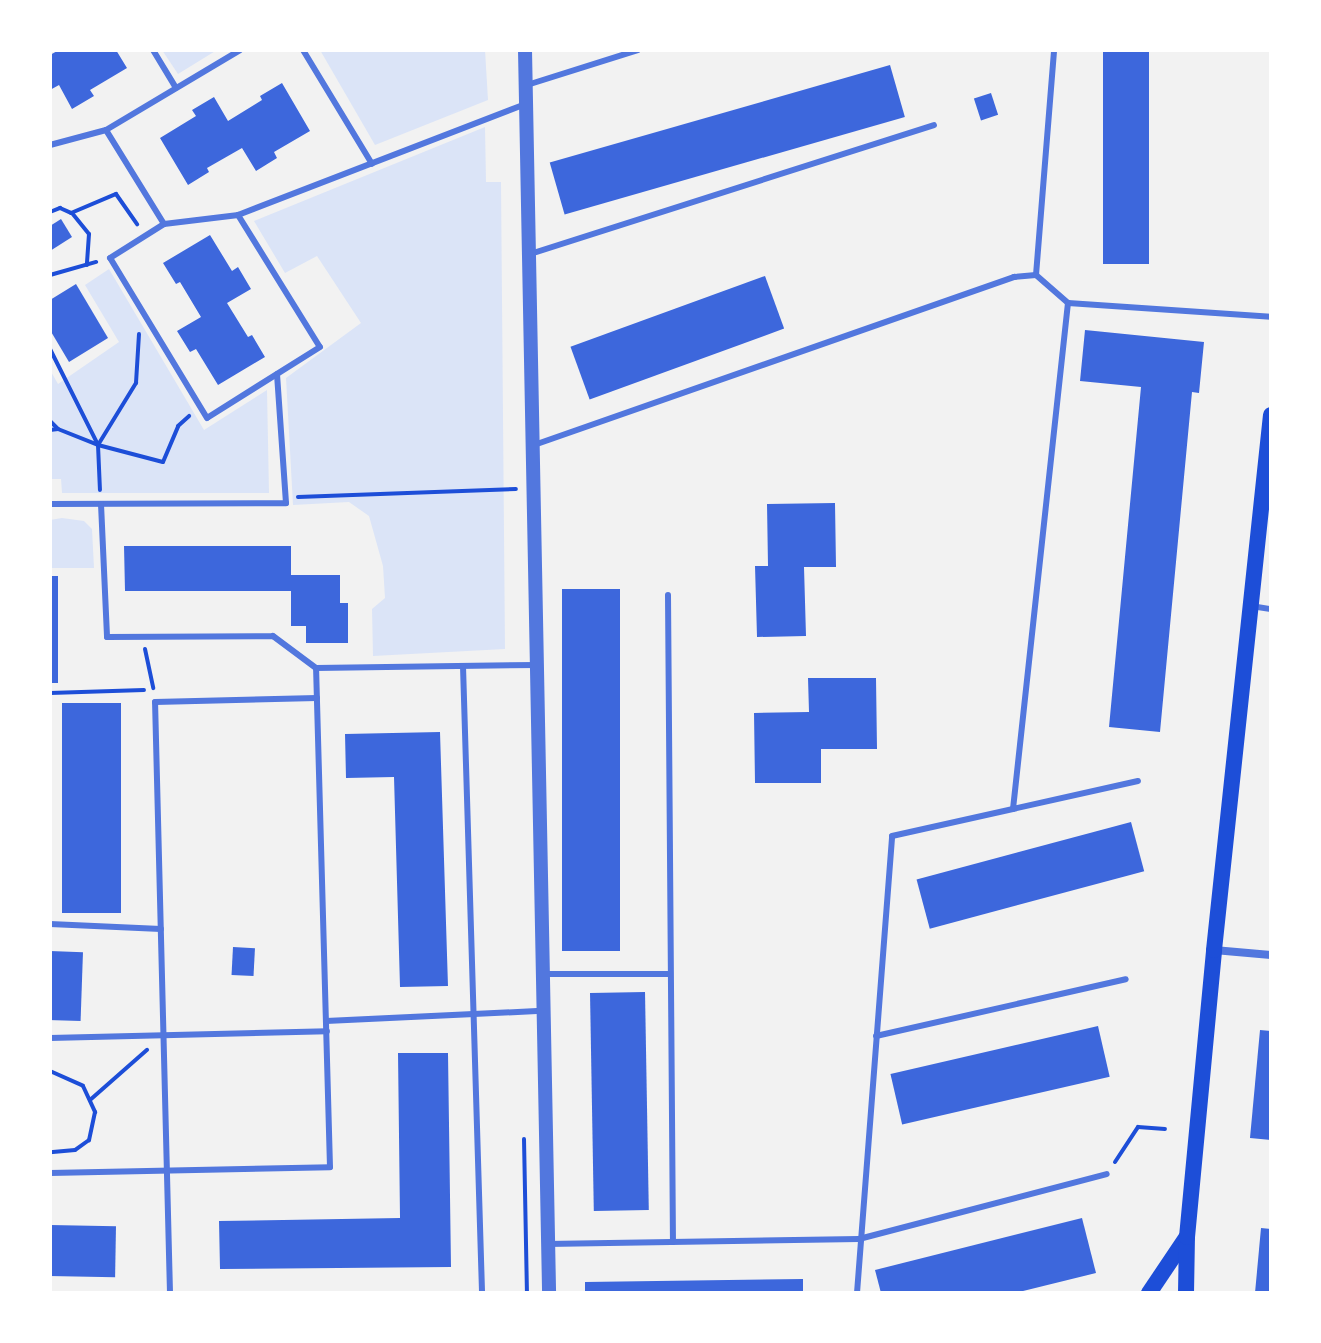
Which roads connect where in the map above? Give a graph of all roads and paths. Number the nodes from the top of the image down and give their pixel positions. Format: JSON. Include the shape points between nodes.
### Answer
{"nodes":[{"id":1,"x":153,"y":50,"type":"edge"},
{"id":2,"x":240,"y":50,"type":"edge"},
{"id":3,"x":303,"y":50,"type":"edge"},
{"id":4,"x":525,"y":50,"type":"edge"},
{"id":5,"x":638,"y":50,"type":"edge"},
{"id":6,"x":1054,"y":50,"type":"edge"},
{"id":7,"x":525,"y":85,"type":"junction"},
{"id":8,"x":176,"y":88,"type":"junction"},
{"id":9,"x":526,"y":104,"type":"junction"},
{"id":10,"x":934,"y":125,"type":"dead end"},
{"id":11,"x":106,"y":130,"type":"junction"},
{"id":12,"x":50,"y":145,"type":"edge"},
{"id":13,"x":372,"y":164,"type":"junction"},
{"id":14,"x":50,"y":212,"type":"edge"},
{"id":15,"x":71,"y":213,"type":"junction"},
{"id":16,"x":238,"y":215,"type":"junction"},
{"id":17,"x":164,"y":224,"type":"junction"},
{"id":18,"x":145,"y":236,"type":"junction"},
{"id":19,"x":528,"y":255,"type":"junction"},
{"id":20,"x":110,"y":258,"type":"junction"},
{"id":21,"x":87,"y":265,"type":"junction"},
{"id":22,"x":50,"y":275,"type":"edge"},
{"id":23,"x":1036,"y":275,"type":"junction"},
{"id":24,"x":1068,"y":303,"type":"junction"},
{"id":25,"x":140,"y":307,"type":"junction"},
{"id":26,"x":1271,"y":317,"type":"edge"},
{"id":27,"x":50,"y":349,"type":"edge"},
{"id":28,"x":277,"y":374,"type":"junction"},
{"id":29,"x":200,"y":407,"type":"junction"},
{"id":30,"x":1271,"y":415,"type":"edge"},
{"id":31,"x":50,"y":421,"type":"edge"},
{"id":32,"x":58,"y":429,"type":"junction"},
{"id":33,"x":50,"y":430,"type":"edge"},
{"id":34,"x":98,"y":445,"type":"junction"},
{"id":35,"x":532,"y":446,"type":"junction"},
{"id":36,"x":516,"y":489,"type":"dead end"},
{"id":37,"x":285,"y":498,"type":"junction"},
{"id":38,"x":50,"y":504,"type":"edge"},
{"id":39,"x":101,"y":504,"type":"junction"},
{"id":40,"x":668,"y":595,"type":"dead end"},
{"id":41,"x":1251,"y":606,"type":"junction"},
{"id":42,"x":1271,"y":609,"type":"edge"},
{"id":43,"x":142,"y":636,"type":"junction"},
{"id":44,"x":537,"y":665,"type":"junction"},
{"id":45,"x":463,"y":666,"type":"junction"},
{"id":46,"x":316,"y":668,"type":"junction"},
{"id":47,"x":153,"y":690,"type":"junction"},
{"id":48,"x":50,"y":693,"type":"edge"},
{"id":49,"x":317,"y":698,"type":"junction"},
{"id":50,"x":155,"y":702,"type":"junction"},
{"id":51,"x":1138,"y":781,"type":"dead end"},
{"id":52,"x":1013,"y":809,"type":"junction"},
{"id":53,"x":50,"y":924,"type":"edge"},
{"id":54,"x":161,"y":929,"type":"junction"},
{"id":55,"x":1214,"y":950,"type":"junction"},
{"id":56,"x":1271,"y":955,"type":"edge"},
{"id":57,"x":544,"y":974,"type":"junction"},
{"id":58,"x":670,"y":974,"type":"junction"},
{"id":59,"x":1126,"y":979,"type":"dead end"},
{"id":60,"x":545,"y":1011,"type":"junction"},
{"id":61,"x":474,"y":1014,"type":"junction"},
{"id":62,"x":326,"y":1021,"type":"junction"},
{"id":63,"x":327,"y":1031,"type":"junction"},
{"id":64,"x":164,"y":1035,"type":"junction"},
{"id":65,"x":876,"y":1036,"type":"junction"},
{"id":66,"x":50,"y":1038,"type":"edge"},
{"id":67,"x":50,"y":1071,"type":"edge"},
{"id":68,"x":89,"y":1101,"type":"junction"},
{"id":69,"x":1165,"y":1129,"type":"dead end"},
{"id":70,"x":50,"y":1152,"type":"edge"},
{"id":71,"x":167,"y":1171,"type":"junction"},
{"id":72,"x":50,"y":1173,"type":"edge"},
{"id":73,"x":1107,"y":1174,"type":"joint"},
{"id":74,"x":1187,"y":1237,"type":"junction"},
{"id":75,"x":859,"y":1239,"type":"junction"},
{"id":76,"x":673,"y":1242,"type":"junction"},
{"id":77,"x":547,"y":1244,"type":"junction"},
{"id":78,"x":170,"y":1293,"type":"edge"},
{"id":79,"x":482,"y":1293,"type":"edge"},
{"id":80,"x":549,"y":1293,"type":"edge"},
{"id":81,"x":857,"y":1293,"type":"edge"},
{"id":82,"x":1149,"y":1293,"type":"edge"},
{"id":83,"x":1186,"y":1293,"type":"edge"}],
"edges":[{"from":1,"to":8,"type":"lane"},
{"from":2,"to":8,"type":"lane"},
{"from":3,"to":13,"type":"lane"},
{"from":4,"to":7,"type":"street"},
{"from":5,"to":7,"type":"lane"},
{"from":6,"to":23,"type":"lane"},
{"from":7,"to":9,"type":"street"},
{"from":8,"to":11,"type":"lane"},
{"from":9,"to":13,"type":"lane"},
{"from":9,"to":19,"type":"street"},
{"from":10,"to":19,"type":"lane"},
{"from":11,"to":12,"type":"lane"},
{"from":11,"to":17,"type":"lane"},
{"from":13,"to":16,"type":"lane"},
{"from":14,"to":15,"type":"path","via":[[60,208]]},
{"from":15,"to":18,"type":"path","via":[[116,194]]},
{"from":15,"to":21,"type":"path","via":[[89,234]]},
{"from":16,"to":17,"type":"lane"},
{"from":16,"to":28,"type":"lane","via":[[320,347]]},
{"from":17,"to":18,"type":"lane"},
{"from":18,"to":20,"type":"lane"},
{"from":19,"to":35,"type":"street"},
{"from":20,"to":21,"type":"path"},
{"from":20,"to":25,"type":"lane"},
{"from":21,"to":22,"type":"path"},
{"from":23,"to":24,"type":"lane"},
{"from":23,"to":35,"type":"lane","via":[[987,284]]},
{"from":24,"to":26,"type":"lane"},
{"from":24,"to":52,"type":"lane"},
{"from":25,"to":29,"type":"lane"},
{"from":25,"to":34,"type":"path","via":[[136,383]]},
{"from":27,"to":34,"type":"path"},
{"from":28,"to":29,"type":"lane","via":[[207,418]]},
{"from":28,"to":37,"type":"lane"},
{"from":29,"to":34,"type":"path","via":[[178,426],[163,462]]},
{"from":30,"to":41,"type":"main road"},
{"from":31,"to":32,"type":"path"},
{"from":32,"to":33,"type":"path"},
{"from":32,"to":34,"type":"path"},
{"from":34,"to":39,"type":"path"},
{"from":35,"to":44,"type":"street"},
{"from":36,"to":37,"type":"path"},
{"from":37,"to":39,"type":"lane","via":[[286,503]]},
{"from":38,"to":39,"type":"lane"},
{"from":39,"to":43,"type":"lane","via":[[107,637]]},
{"from":40,"to":58,"type":"lane"},
{"from":41,"to":42,"type":"lane"},
{"from":41,"to":55,"type":"main road"},
{"from":43,"to":46,"type":"lane","via":[[273,636]]},
{"from":43,"to":47,"type":"path"},
{"from":44,"to":45,"type":"lane"},
{"from":44,"to":57,"type":"street"},
{"from":45,"to":46,"type":"lane"},
{"from":45,"to":61,"type":"lane"},
{"from":46,"to":49,"type":"lane"},
{"from":47,"to":48,"type":"path"},
{"from":47,"to":50,"type":"path"},
{"from":49,"to":50,"type":"lane"},
{"from":49,"to":62,"type":"lane"},
{"from":50,"to":54,"type":"lane"},
{"from":51,"to":52,"type":"lane"},
{"from":52,"to":65,"type":"lane","via":[[892,836]]},
{"from":53,"to":54,"type":"lane"},
{"from":54,"to":64,"type":"lane"},
{"from":55,"to":56,"type":"street"},
{"from":55,"to":74,"type":"main road"},
{"from":57,"to":58,"type":"lane"},
{"from":57,"to":60,"type":"street"},
{"from":58,"to":76,"type":"lane"},
{"from":59,"to":65,"type":"lane"},
{"from":60,"to":61,"type":"lane"},
{"from":60,"to":77,"type":"street"},
{"from":61,"to":62,"type":"lane"},
{"from":61,"to":79,"type":"lane"},
{"from":62,"to":63,"type":"lane"},
{"from":63,"to":64,"type":"lane"},
{"from":63,"to":71,"type":"lane","via":[[330,1167]]},
{"from":64,"to":66,"type":"lane"},
{"from":64,"to":68,"type":"path"},
{"from":64,"to":71,"type":"lane"},
{"from":65,"to":75,"type":"lane"},
{"from":67,"to":68,"type":"path","via":[[83,1086]]},
{"from":68,"to":70,"type":"path","via":[[95,1112],[89,1140],[75,1150]]},
{"from":69,"to":73,"type":"path","via":[[1138,1127]]},
{"from":71,"to":72,"type":"lane"},
{"from":71,"to":78,"type":"lane"},
{"from":73,"to":75,"type":"lane"},
{"from":74,"to":82,"type":"main road"},
{"from":74,"to":83,"type":"main road"},
{"from":75,"to":76,"type":"lane"},
{"from":75,"to":81,"type":"lane"},
{"from":76,"to":77,"type":"lane"},
{"from":77,"to":80,"type":"street"}]}
